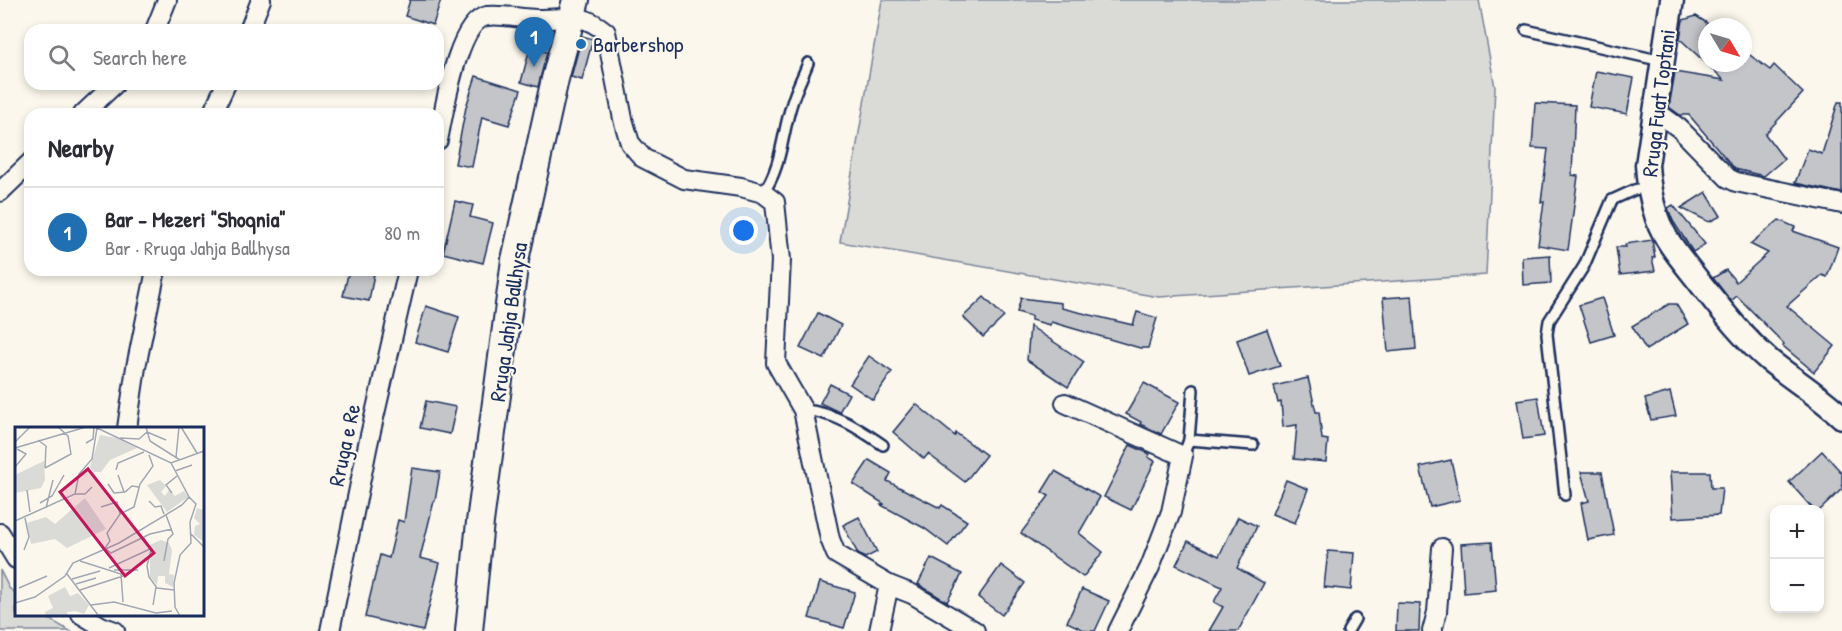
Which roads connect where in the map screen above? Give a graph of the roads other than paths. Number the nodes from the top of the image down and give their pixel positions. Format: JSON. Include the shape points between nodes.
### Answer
{"nodes":[{"id":1,"x":167,"y":0,"type":"edge"},
{"id":2,"x":261,"y":0,"type":"edge"},
{"id":3,"x":1672,"y":0,"type":"edge"},
{"id":4,"x":573,"y":8,"type":"edge"},
{"id":5,"x":157,"y":24,"type":"edge"},
{"id":6,"x":251,"y":24,"type":"edge"},
{"id":7,"x":1526,"y":30,"type":"dead end"},
{"id":8,"x":1662,"y":61,"type":"junction"},
{"id":9,"x":808,"y":63,"type":"dead end"},
{"id":10,"x":108,"y":90,"type":"edge"},
{"id":11,"x":223,"y":90,"type":"edge"},
{"id":12,"x":89,"y":108,"type":"edge"},
{"id":13,"x":215,"y":108,"type":"edge"},
{"id":14,"x":1654,"y":110,"type":"junction"},
{"id":15,"x":444,"y":114,"type":"edge"},
{"id":16,"x":24,"y":169,"type":"edge"},
{"id":17,"x":1648,"y":187,"type":"junction"},
{"id":18,"x":0,"y":192,"type":"edge"},
{"id":19,"x":763,"y":193,"type":"junction"},
{"id":20,"x":1842,"y":204,"type":"edge"},
{"id":21,"x":155,"y":276,"type":"edge"},
{"id":22,"x":407,"y":276,"type":"edge"},
{"id":23,"x":1193,"y":390,"type":"dead end"},
{"id":24,"x":1065,"y":403,"type":"dead end"},
{"id":25,"x":802,"y":410,"type":"junction"},
{"id":26,"x":1842,"y":417,"type":"edge"},
{"id":27,"x":127,"y":427,"type":"edge"},
{"id":28,"x":883,"y":445,"type":"dead end"},
{"id":29,"x":1252,"y":445,"type":"dead end"},
{"id":30,"x":1186,"y":448,"type":"junction"},
{"id":31,"x":1565,"y":495,"type":"dead end"},
{"id":32,"x":0,"y":533,"type":"edge"},
{"id":33,"x":1442,"y":548,"type":"dead end"},
{"id":34,"x":15,"y":557,"type":"edge"},
{"id":35,"x":889,"y":585,"type":"junction"},
{"id":36,"x":84,"y":616,"type":"edge"},
{"id":37,"x":1355,"y":619,"type":"dead end"},
{"id":38,"x":106,"y":624,"type":"edge"},
{"id":39,"x":330,"y":631,"type":"edge"},
{"id":40,"x":469,"y":631,"type":"edge"},
{"id":41,"x":879,"y":631,"type":"edge"},
{"id":42,"x":975,"y":631,"type":"edge"},
{"id":43,"x":1118,"y":631,"type":"edge"},
{"id":44,"x":1348,"y":631,"type":"edge"},
{"id":45,"x":1432,"y":631,"type":"edge"}],
"edges":[{"from":1,"to":5,"type":"street"},
{"from":2,"to":6,"type":"street"},
{"from":3,"to":8,"type":"street","name":"Rruga Fuat Toptani"},
{"from":4,"to":15,"type":"street","via":[[549,19],[487,16],[476,20],[458,53]]},
{"from":4,"to":19,"type":"street","via":[[606,32],[625,127],[630,143],[642,158],[684,179]]},
{"from":4,"to":40,"type":"main road","name":"Rruga Jahja Ballhysa","via":[[515,260]]},
{"from":7,"to":8,"type":"lane"},
{"from":8,"to":14,"type":"street","name":"Rruga Fuat Toptani"},
{"from":9,"to":19,"type":"lane","via":[[792,102],[772,181]]},
{"from":10,"to":12,"type":"street"},
{"from":11,"to":13,"type":"street"},
{"from":14,"to":17,"type":"street","name":"Rruga Fuat Toptani"},
{"from":14,"to":20,"type":"street","via":[[1736,182]]},
{"from":16,"to":18,"type":"street"},
{"from":17,"to":26,"type":"street","name":"Rruga Fuat Toptani","via":[[1666,235],[1729,320],[1772,362]]},
{"from":17,"to":31,"type":"lane","via":[[1612,200],[1584,266],[1549,321],[1552,396]]},
{"from":19,"to":25,"type":"street","via":[[775,202],[781,260],[776,363]]},
{"from":21,"to":27,"type":"street"},
{"from":22,"to":39,"type":"street","name":"Rruga e Re"},
{"from":23,"to":30,"type":"lane"},
{"from":24,"to":30,"type":"street","via":[[1132,432]]},
{"from":25,"to":28,"type":"lane","via":[[837,417]]},
{"from":25,"to":35,"type":"street","via":[[836,554]]},
{"from":29,"to":30,"type":"lane"},
{"from":30,"to":43,"type":"street","via":[[1171,512],[1150,567]]},
{"from":32,"to":34,"type":"street"},
{"from":33,"to":45,"type":"street"},
{"from":35,"to":41,"type":"street"},
{"from":35,"to":42,"type":"street"},
{"from":36,"to":38,"type":"street"},
{"from":37,"to":44,"type":"lane"}]}
